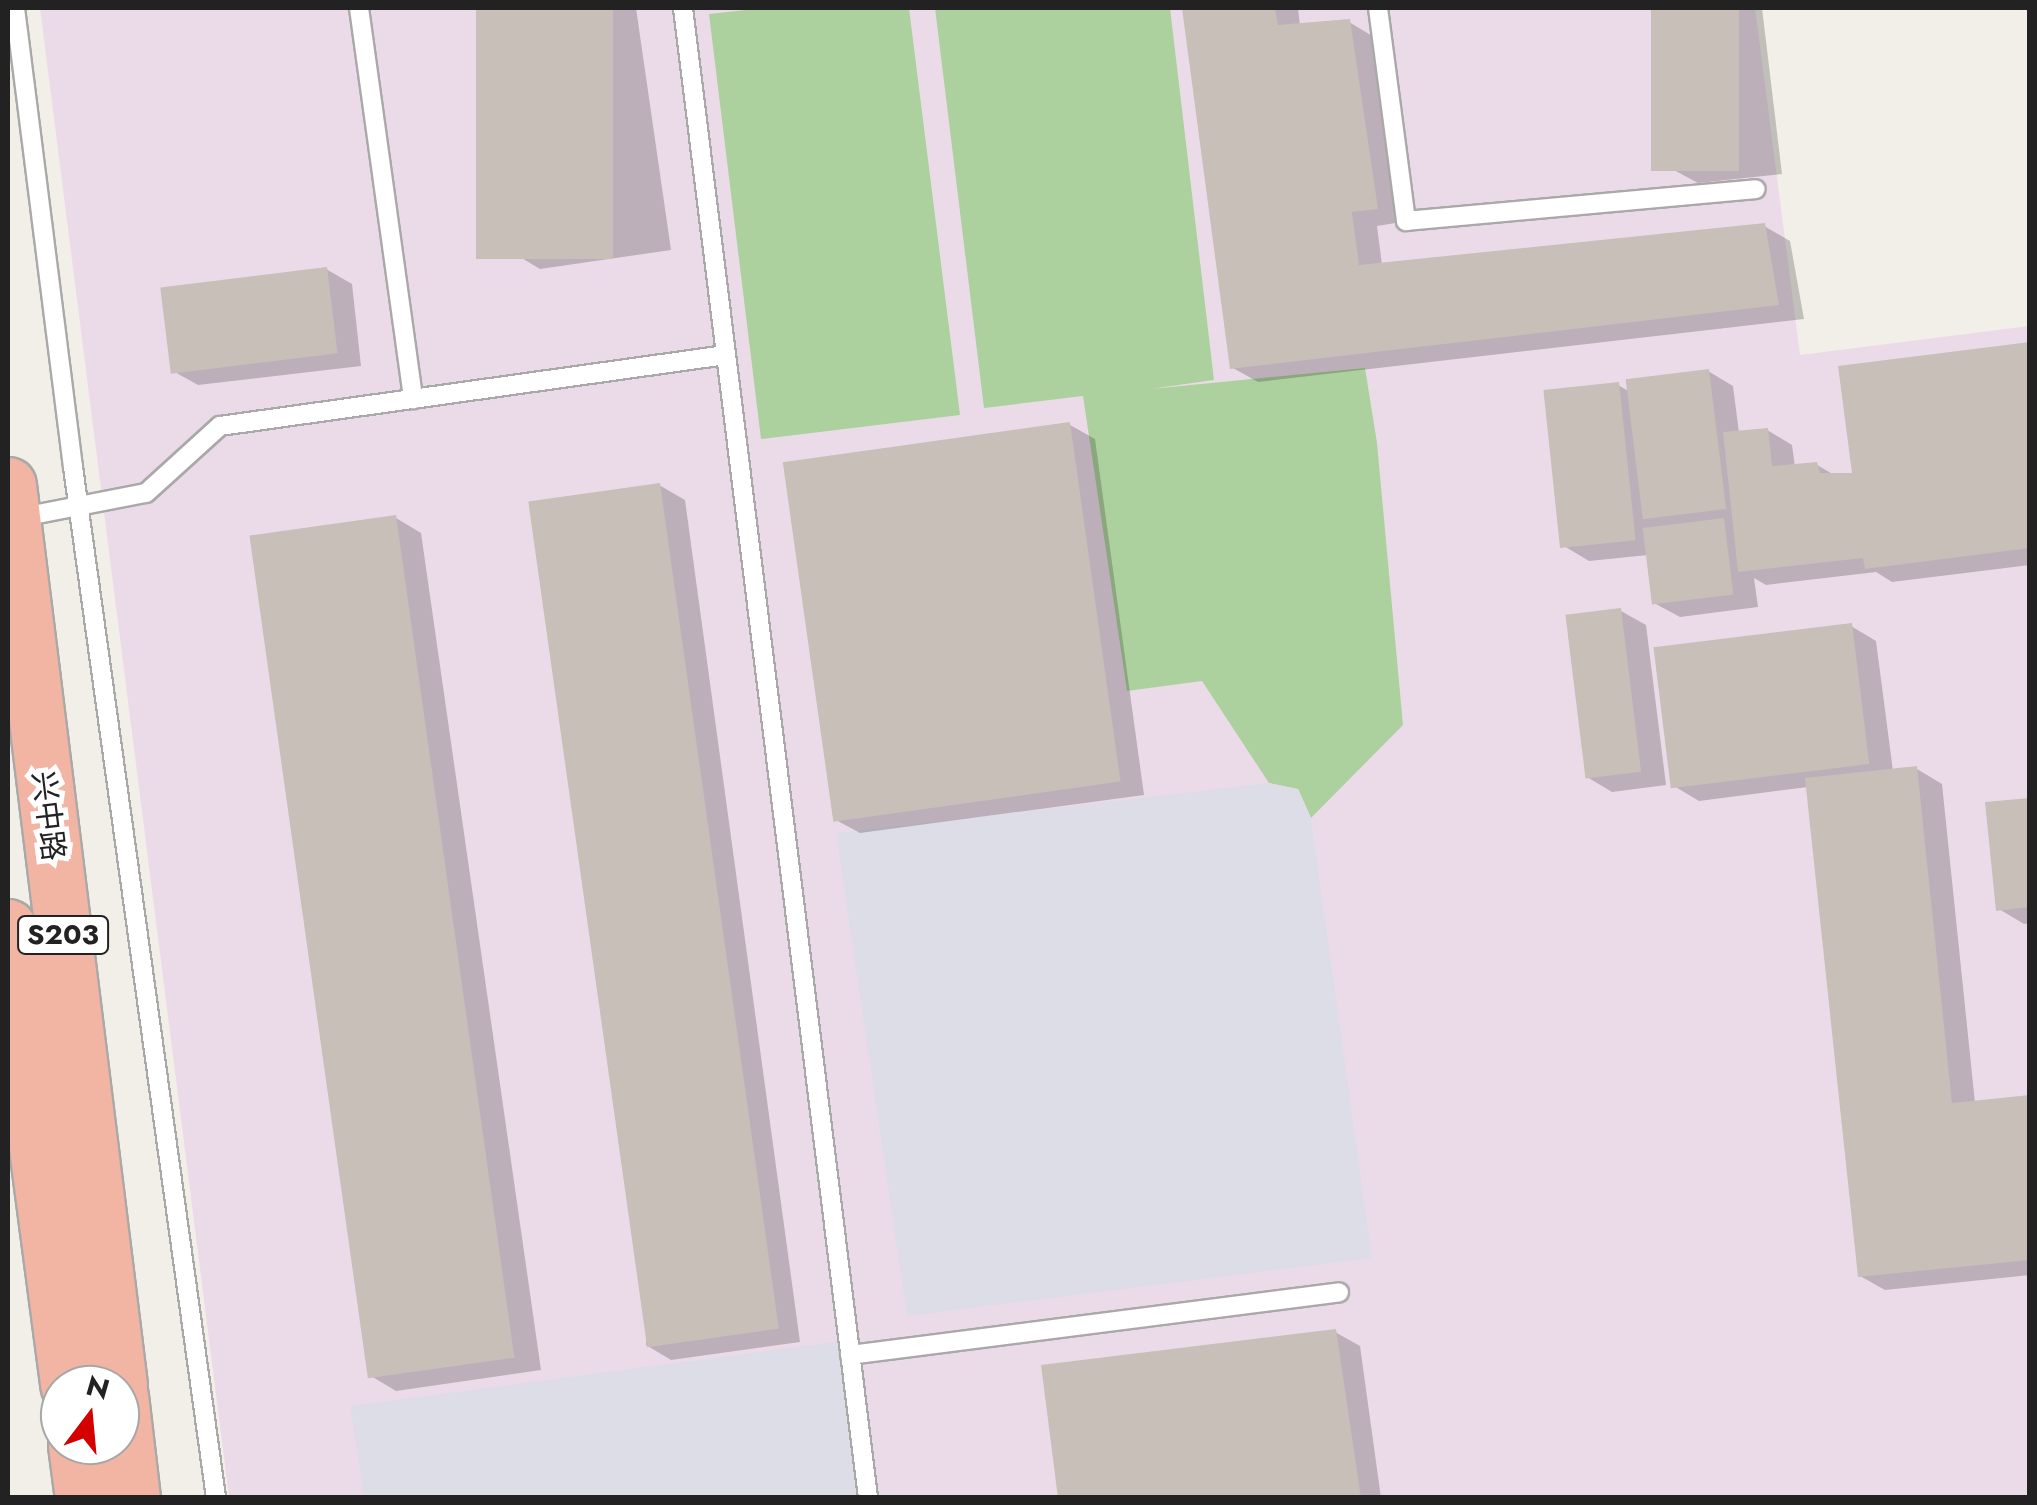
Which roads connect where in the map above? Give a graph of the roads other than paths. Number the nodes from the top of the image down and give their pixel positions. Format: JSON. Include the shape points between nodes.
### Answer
{"nodes":[{"id":1,"x":15,"y":8,"type":"edge"},
{"id":2,"x":359,"y":8,"type":"edge"},
{"id":3,"x":684,"y":8,"type":"edge"},
{"id":4,"x":1378,"y":8,"type":"edge"},
{"id":5,"x":1756,"y":189,"type":"dead end"},
{"id":6,"x":726,"y":354,"type":"junction"},
{"id":7,"x":413,"y":399,"type":"junction"},
{"id":8,"x":10,"y":502,"type":"edge"},
{"id":9,"x":79,"y":506,"type":"junction"},
{"id":10,"x":8,"y":927,"type":"edge"},
{"id":11,"x":1338,"y":1292,"type":"dead end"},
{"id":12,"x":850,"y":1355,"type":"junction"},
{"id":13,"x":65,"y":1365,"type":"edge"},
{"id":14,"x":116,"y":1365,"type":"edge"},
{"id":15,"x":79,"y":1465,"type":"edge"},
{"id":16,"x":128,"y":1465,"type":"edge"},
{"id":17,"x":83,"y":1498,"type":"edge"},
{"id":18,"x":132,"y":1498,"type":"edge"},
{"id":19,"x":216,"y":1498,"type":"edge"},
{"id":20,"x":868,"y":1498,"type":"edge"}],
"edges":[{"from":1,"to":9,"type":"lane"},
{"from":2,"to":7,"type":"lane"},
{"from":3,"to":6,"type":"lane"},
{"from":4,"to":5,"type":"lane","via":[[1406,221]]},
{"from":6,"to":7,"type":"lane"},
{"from":6,"to":12,"type":"lane"},
{"from":7,"to":9,"type":"lane","via":[[220,426],[146,493]]},
{"from":8,"to":9,"type":"lane"},
{"from":8,"to":14,"type":"highway","name":"兴中路","number":"S203"},
{"from":9,"to":19,"type":"lane"},
{"from":10,"to":13,"type":"highway","number":"S203"},
{"from":11,"to":12,"type":"lane"},
{"from":12,"to":20,"type":"lane"},
{"from":15,"to":17,"type":"highway"},
{"from":16,"to":18,"type":"highway"}]}
